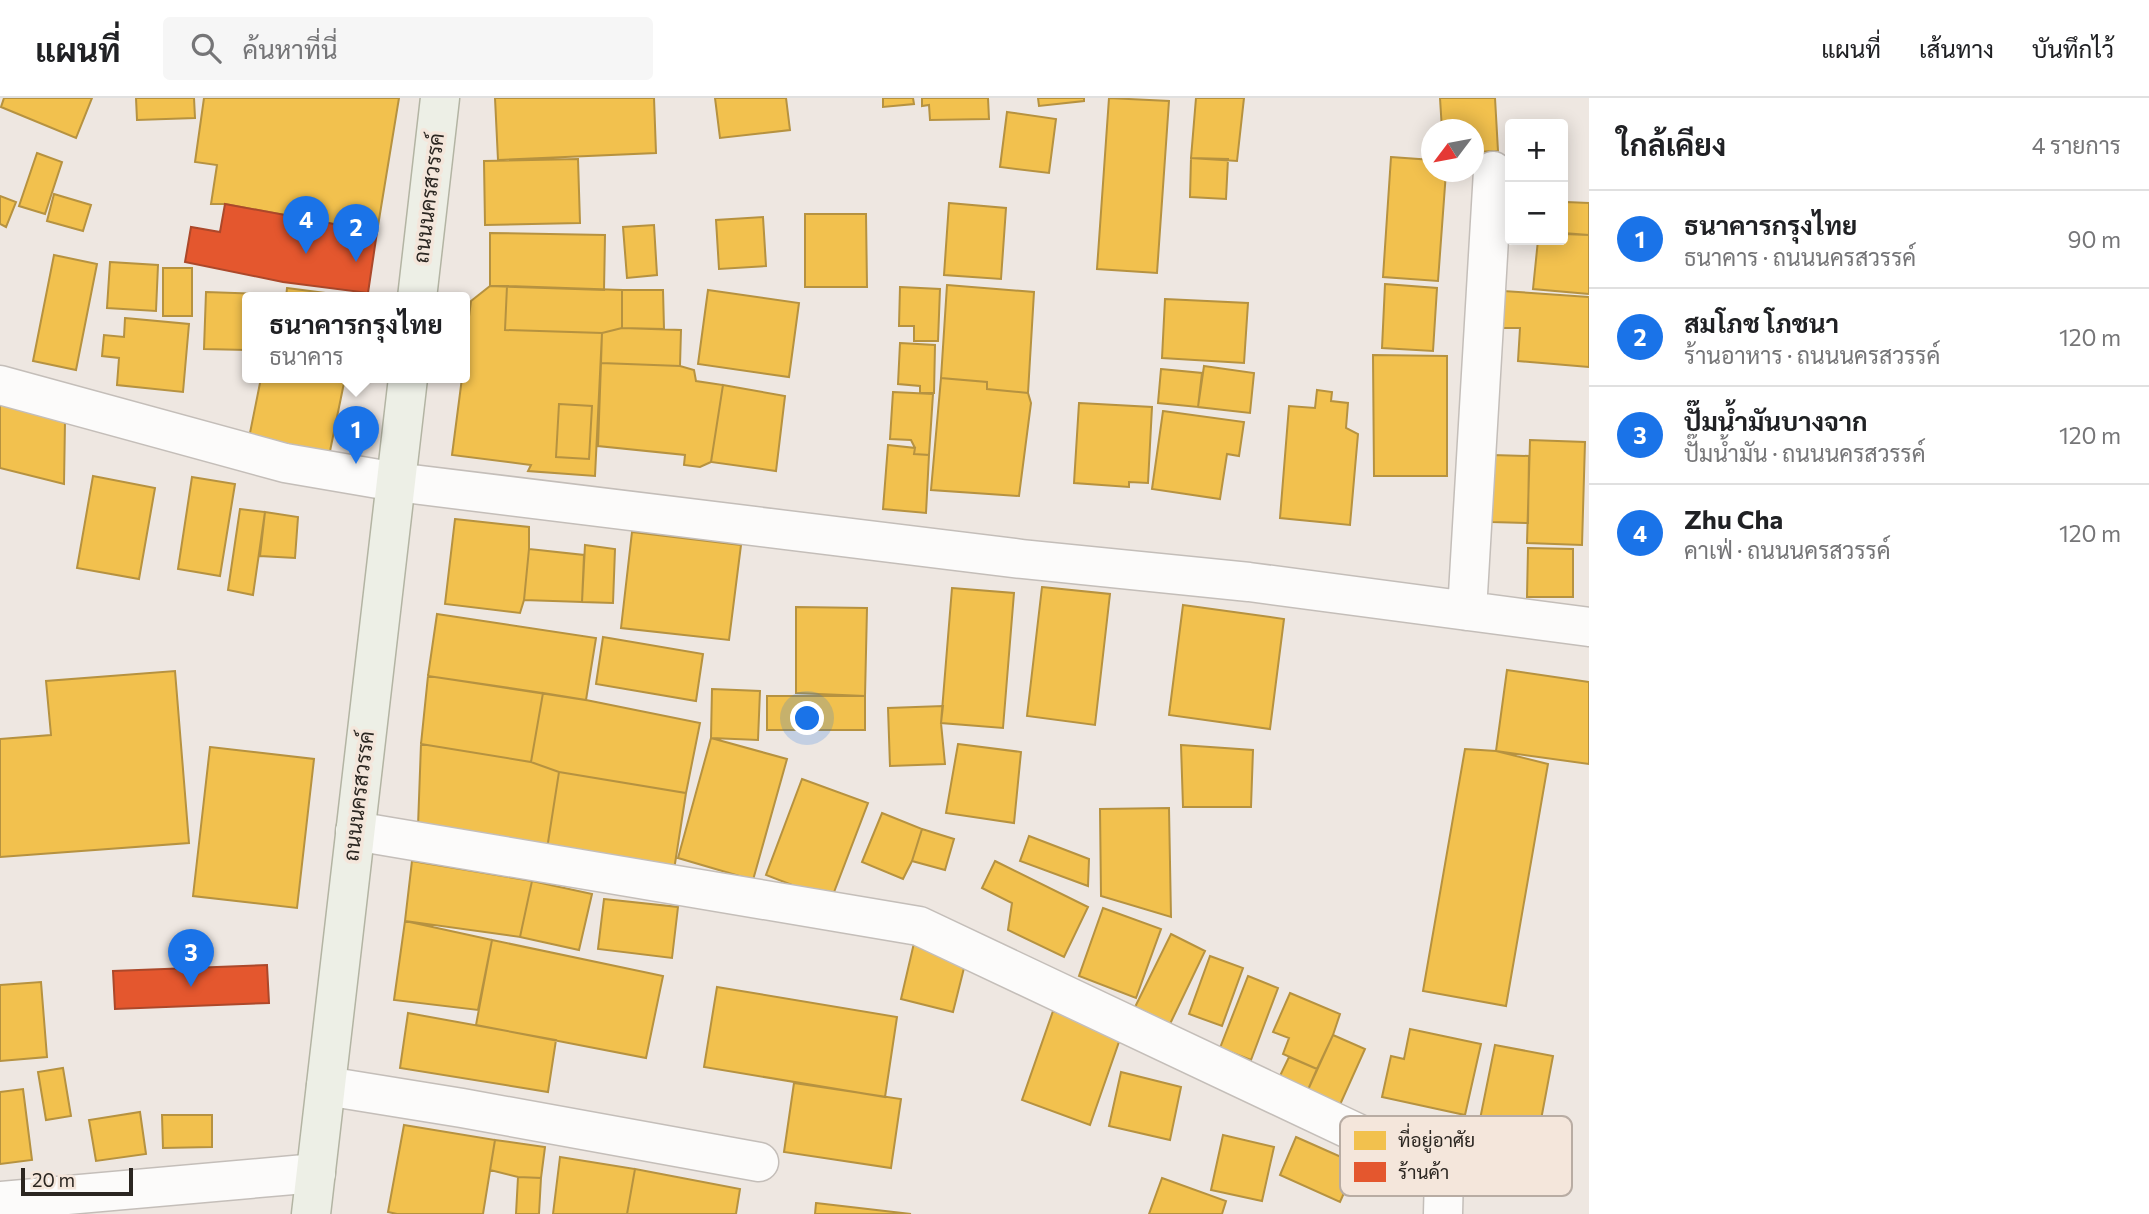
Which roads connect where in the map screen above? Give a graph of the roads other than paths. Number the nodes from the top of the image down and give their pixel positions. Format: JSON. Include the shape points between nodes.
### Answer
{"nodes":[{"id":1,"x":440,"y":98,"type":"edge"},
{"id":2,"x":1493,"y":171,"type":"dead end"},
{"id":3,"x":419,"y":292,"type":"edge"},
{"id":4,"x":407,"y":383,"type":"edge"},
{"id":5,"x":0,"y":385,"type":"edge"},
{"id":6,"x":396,"y":482,"type":"junction"},
{"id":7,"x":1467,"y":611,"type":"junction"},
{"id":8,"x":1589,"y":627,"type":"edge"},
{"id":9,"x":355,"y":831,"type":"junction"},
{"id":10,"x":326,"y":1086,"type":"junction"},
{"id":11,"x":1340,"y":1125,"type":"edge"},
{"id":12,"x":759,"y":1162,"type":"dead end"},
{"id":13,"x":316,"y":1173,"type":"junction"},
{"id":14,"x":1443,"y":1196,"type":"edge"},
{"id":15,"x":0,"y":1201,"type":"edge"},
{"id":16,"x":314,"y":1214,"type":"edge"},
{"id":17,"x":1443,"y":1214,"type":"edge"}],
"edges":[{"from":1,"to":3,"type":"main road","name":"ถนนนครสวรรค์"},
{"from":2,"to":7,"type":"street"},
{"from":4,"to":6,"type":"main road","name":"ถนนนครสวรรค์"},
{"from":5,"to":6,"type":"street","via":[[285,463]]},
{"from":6,"to":7,"type":"street"},
{"from":6,"to":9,"type":"main road","name":"ถนนนครสวรรค์"},
{"from":7,"to":8,"type":"street"},
{"from":9,"to":10,"type":"main road","name":"ถนนนครสวรรค์"},
{"from":9,"to":11,"type":"street","via":[[919,926]]},
{"from":10,"to":12,"type":"street"},
{"from":10,"to":13,"type":"main road","name":"ถนนนครสวรรค์"},
{"from":13,"to":15,"type":"street"},
{"from":13,"to":16,"type":"main road","name":"ถนนนครสวรรค์"},
{"from":14,"to":17,"type":"street"}]}
